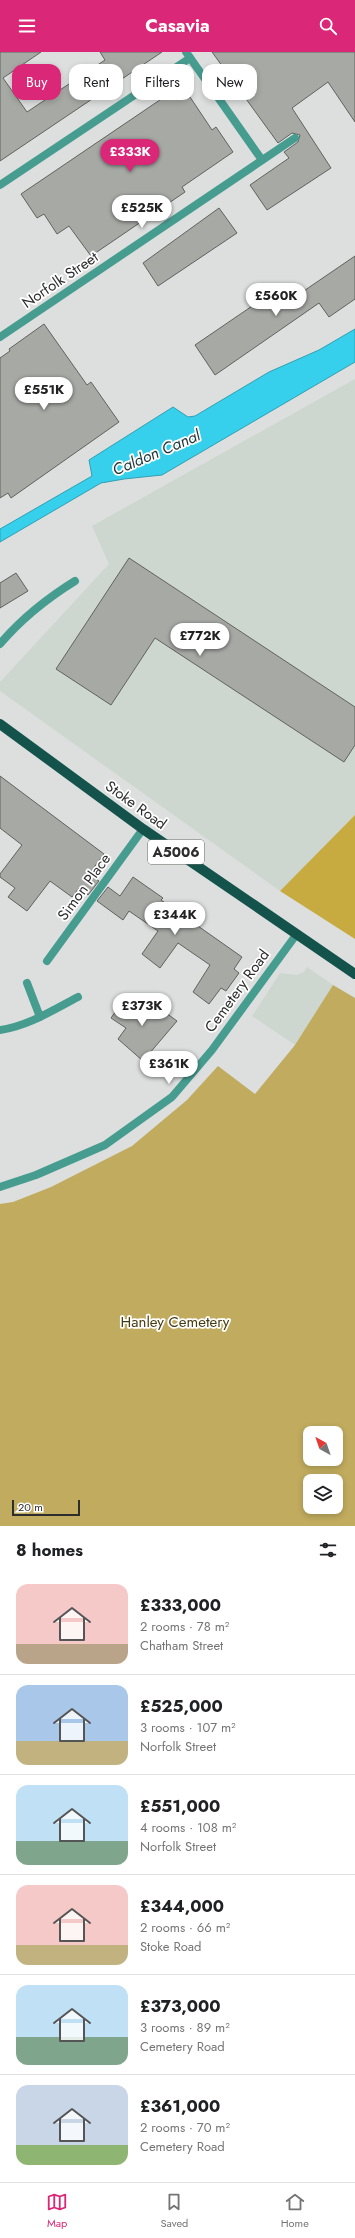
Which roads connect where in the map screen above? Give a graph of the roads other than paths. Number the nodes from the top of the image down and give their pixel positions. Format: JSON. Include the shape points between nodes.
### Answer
{"nodes":[{"id":1,"x":188,"y":55,"type":"edge"},
{"id":2,"x":296,"y":138,"type":"dead end"},
{"id":3,"x":262,"y":160,"type":"junction"},
{"id":4,"x":0,"y":185,"type":"edge"},
{"id":5,"x":0,"y":337,"type":"edge"},
{"id":6,"x":75,"y":581,"type":"dead end"},
{"id":7,"x":0,"y":644,"type":"edge"},
{"id":8,"x":0,"y":724,"type":"edge"},
{"id":9,"x":143,"y":829,"type":"junction"},
{"id":10,"x":296,"y":935,"type":"junction"},
{"id":11,"x":47,"y":961,"type":"dead end"},
{"id":12,"x":355,"y":974,"type":"edge"},
{"id":13,"x":27,"y":983,"type":"dead end"},
{"id":14,"x":78,"y":997,"type":"dead end"},
{"id":15,"x":40,"y":1017,"type":"junction"},
{"id":16,"x":0,"y":1030,"type":"edge"},
{"id":17,"x":0,"y":1187,"type":"edge"}],
"edges":[{"from":1,"to":3,"type":"street"},
{"from":1,"to":4,"type":"street"},
{"from":2,"to":3,"type":"street","name":"Norfolk Street"},
{"from":3,"to":5,"type":"street","name":"Norfolk Street"},
{"from":6,"to":7,"type":"street","via":[[46,599],[18,623]]},
{"from":8,"to":9,"type":"main road","name":"Stoke Road","number":"A5006"},
{"from":9,"to":10,"type":"main road","name":"Stoke Road","number":"A5006"},
{"from":9,"to":11,"type":"street","name":"Simon Place"},
{"from":10,"to":12,"type":"main road","name":"Stoke Road","number":"A5006"},
{"from":10,"to":17,"type":"street","name":"Cemetery Road","via":[[212,1050],[172,1097],[105,1145],[36,1175]]},
{"from":13,"to":15,"type":"street"},
{"from":14,"to":15,"type":"street"},
{"from":15,"to":16,"type":"street"}]}
